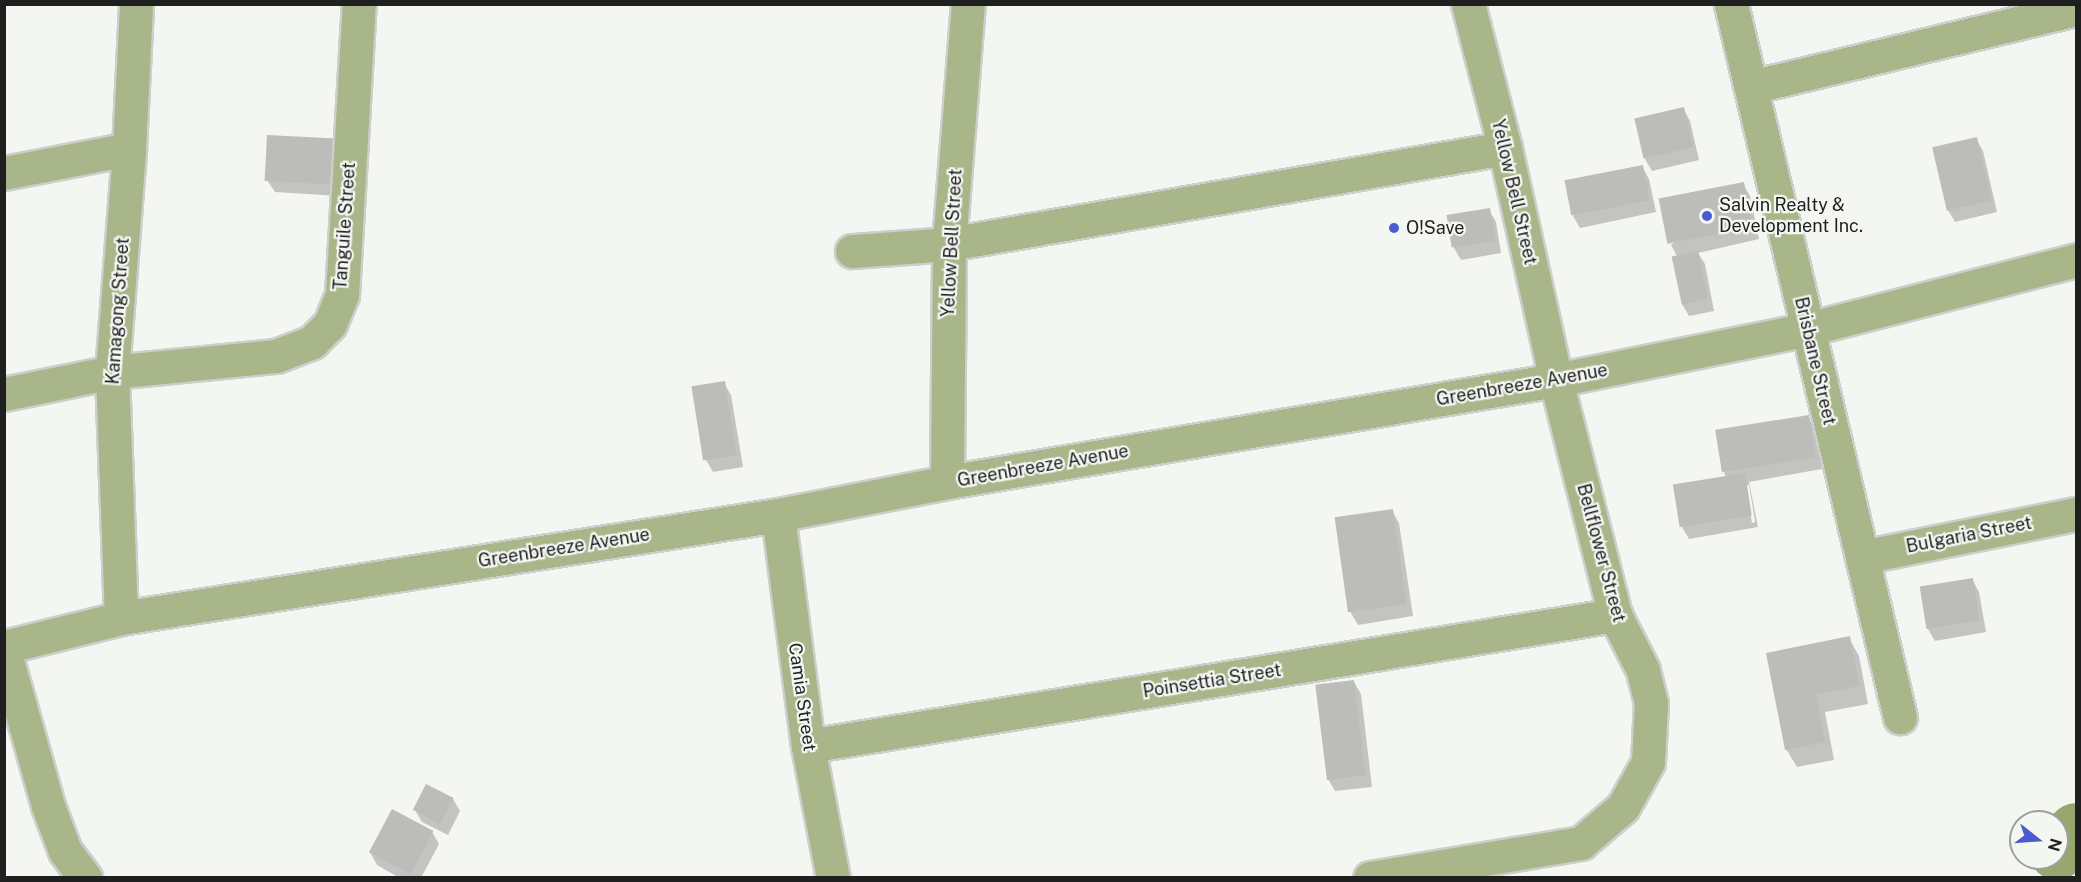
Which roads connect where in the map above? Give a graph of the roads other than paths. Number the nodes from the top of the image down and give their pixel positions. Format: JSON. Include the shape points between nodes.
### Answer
{"nodes":[{"id":1,"x":136,"y":4,"type":"edge"},
{"id":2,"x":359,"y":4,"type":"edge"},
{"id":3,"x":968,"y":4,"type":"edge"},
{"id":4,"x":1468,"y":4,"type":"edge"},
{"id":5,"x":1731,"y":4,"type":"edge"},
{"id":6,"x":2076,"y":9,"type":"edge"},
{"id":7,"x":1750,"y":87,"type":"junction"},
{"id":8,"x":1505,"y":148,"type":"junction"},
{"id":9,"x":129,"y":149,"type":"junction"},
{"id":10,"x":4,"y":173,"type":"edge"},
{"id":11,"x":949,"y":244,"type":"junction"},
{"id":12,"x":852,"y":251,"type":"dead end"},
{"id":13,"x":2076,"y":260,"type":"edge"},
{"id":14,"x":1808,"y":329,"type":"junction"},
{"id":15,"x":112,"y":372,"type":"junction"},
{"id":16,"x":1556,"y":380,"type":"junction"},
{"id":17,"x":4,"y":394,"type":"edge"},
{"id":18,"x":947,"y":482,"type":"junction"},
{"id":19,"x":2076,"y":514,"type":"edge"},
{"id":20,"x":778,"y":515,"type":"junction"},
{"id":21,"x":1862,"y":557,"type":"junction"},
{"id":22,"x":1615,"y":615,"type":"junction"},
{"id":23,"x":121,"y":618,"type":"junction"},
{"id":24,"x":4,"y":648,"type":"edge"},
{"id":25,"x":1900,"y":717,"type":"dead end"},
{"id":26,"x":808,"y":746,"type":"junction"},
{"id":27,"x":86,"y":878,"type":"edge"},
{"id":28,"x":833,"y":878,"type":"edge"},
{"id":29,"x":1370,"y":878,"type":"edge"}],
"edges":[{"from":1,"to":9,"type":"street","name":"Kamagong Street"},
{"from":2,"to":15,"type":"street","name":"Tanguile Street","via":[[342,295],[330,324],[312,342],[276,356]]},
{"from":3,"to":11,"type":"street","name":"Yellow Bell Street"},
{"from":4,"to":8,"type":"street","name":"Yellow Bell Street"},
{"from":5,"to":7,"type":"street","name":"Brisbane Street"},
{"from":6,"to":7,"type":"street"},
{"from":7,"to":14,"type":"street","name":"Brisbane Street"},
{"from":8,"to":11,"type":"street"},
{"from":8,"to":16,"type":"street","name":"Yellow Bell Street"},
{"from":9,"to":10,"type":"street"},
{"from":9,"to":15,"type":"street","name":"Kamagong Street"},
{"from":11,"to":12,"type":"street"},
{"from":11,"to":18,"type":"street","name":"Yellow Bell Street"},
{"from":13,"to":14,"type":"street","name":"Greenbreeze Avenue"},
{"from":14,"to":16,"type":"street","name":"Greenbreeze Avenue"},
{"from":14,"to":21,"type":"street","name":"Brisbane Street"},
{"from":15,"to":17,"type":"street","name":"Tanguile Street"},
{"from":15,"to":23,"type":"street","name":"Kamagong Street"},
{"from":16,"to":18,"type":"street","name":"Greenbreeze Avenue"},
{"from":16,"to":22,"type":"street","name":"Bellflower Street"},
{"from":18,"to":20,"type":"street","name":"Greenbreeze Avenue"},
{"from":19,"to":21,"type":"street","name":"Bulgaria Street"},
{"from":20,"to":23,"type":"street","name":"Greenbreeze Avenue"},
{"from":20,"to":26,"type":"street","name":"Camia Street"},
{"from":21,"to":25,"type":"street","name":"Brisbane Street"},
{"from":22,"to":26,"type":"street","name":"Poinsettia Street"},
{"from":22,"to":29,"type":"street","name":"Bellflower Street","via":[[1643,670],[1651,703],[1648,762],[1623,807],[1581,843]]},
{"from":23,"to":24,"type":"street","name":"Greenbreeze Avenue"},
{"from":24,"to":27,"type":"street","via":[[48,806],[65,851]]},
{"from":26,"to":28,"type":"street","name":"Camia Street"}]}
